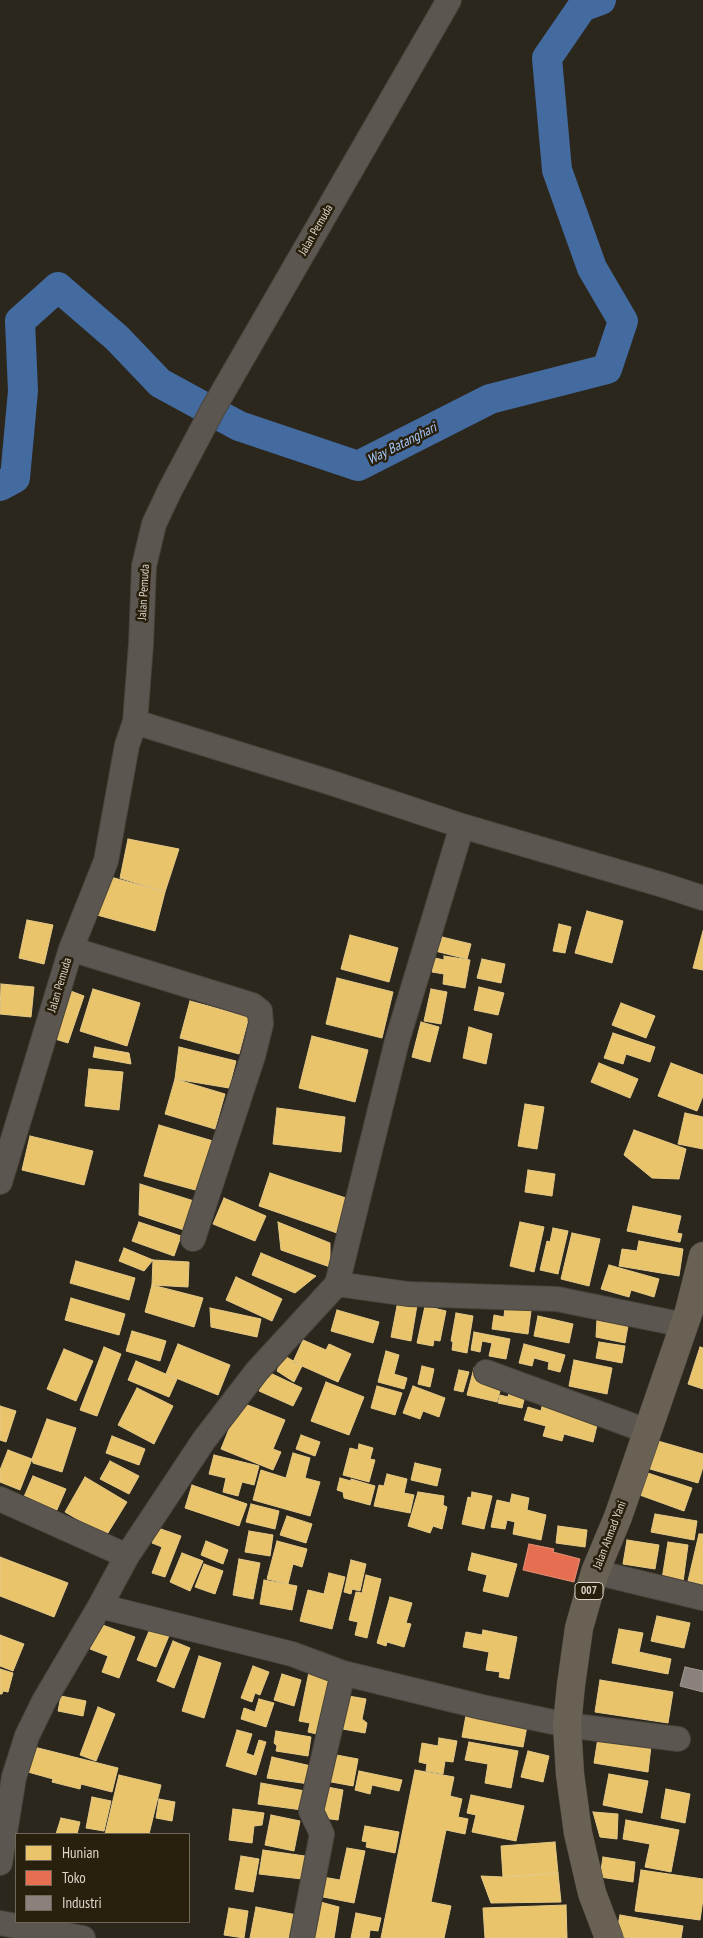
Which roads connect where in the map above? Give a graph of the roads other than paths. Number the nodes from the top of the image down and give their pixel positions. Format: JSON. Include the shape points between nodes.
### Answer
{"nodes":[{"id":1,"x":449,"y":0,"type":"edge"},
{"id":2,"x":135,"y":722,"type":"junction"},
{"id":3,"x":462,"y":826,"type":"junction"},
{"id":4,"x":703,"y":898,"type":"edge"},
{"id":5,"x":72,"y":949,"type":"junction"},
{"id":6,"x":0,"y":1182,"type":"edge"},
{"id":7,"x":193,"y":1239,"type":"dead end"},
{"id":8,"x":703,"y":1256,"type":"edge"},
{"id":9,"x":337,"y":1284,"type":"junction"},
{"id":10,"x":692,"y":1317,"type":"edge"},
{"id":11,"x":486,"y":1372,"type":"dead end"},
{"id":12,"x":647,"y":1431,"type":"junction"},
{"id":13,"x":0,"y":1499,"type":"edge"},
{"id":14,"x":127,"y":1556,"type":"junction"},
{"id":15,"x":595,"y":1572,"type":"junction"},
{"id":16,"x":703,"y":1598,"type":"edge"},
{"id":17,"x":100,"y":1606,"type":"junction"},
{"id":18,"x":343,"y":1672,"type":"junction"},
{"id":19,"x":567,"y":1725,"type":"junction"},
{"id":20,"x":678,"y":1739,"type":"dead end"},
{"id":21,"x":0,"y":1863,"type":"edge"},
{"id":22,"x":0,"y":1923,"type":"edge"},
{"id":23,"x":83,"y":1938,"type":"edge"},
{"id":24,"x":302,"y":1938,"type":"edge"},
{"id":25,"x":609,"y":1938,"type":"edge"}],
"edges":[{"from":1,"to":2,"type":"street","name":"Jalan Pemuda","via":[[213,409],[154,524],[144,566]]},
{"from":2,"to":3,"type":"street"},
{"from":2,"to":5,"type":"street","name":"Jalan Pemuda","via":[[127,745],[106,861]]},
{"from":3,"to":4,"type":"street"},
{"from":3,"to":9,"type":"street","via":[[397,1042]]},
{"from":5,"to":6,"type":"street","name":"Jalan Pemuda"},
{"from":5,"to":7,"type":"street","via":[[260,1010],[261,1024],[253,1056]]},
{"from":8,"to":10,"type":"main road","name":"Jalan Ahmad Yani","number":"007"},
{"from":9,"to":10,"type":"street","via":[[408,1294],[557,1299]]},
{"from":9,"to":14,"type":"street","via":[[257,1370],[204,1440]]},
{"from":10,"to":12,"type":"main road","name":"Jalan Ahmad Yani","number":"007"},
{"from":11,"to":12,"type":"street"},
{"from":12,"to":15,"type":"main road","name":"Jalan Ahmad Yani","number":"007","via":[[618,1517]]},
{"from":13,"to":14,"type":"street"},
{"from":14,"to":17,"type":"street"},
{"from":15,"to":16,"type":"street"},
{"from":15,"to":19,"type":"main road","name":"Jalan Ahmad Yani","number":"007","via":[[580,1628]]},
{"from":17,"to":18,"type":"street","via":[[292,1654]]},
{"from":17,"to":21,"type":"street","via":[[27,1736],[14,1777]]},
{"from":18,"to":19,"type":"street"},
{"from":18,"to":24,"type":"street","via":[[311,1811],[322,1834]]},
{"from":19,"to":20,"type":"street"},
{"from":19,"to":25,"type":"main road","name":"Jalan Ahmad Yani","number":"007","via":[[578,1833],[592,1893]]},
{"from":22,"to":23,"type":"street"}]}
